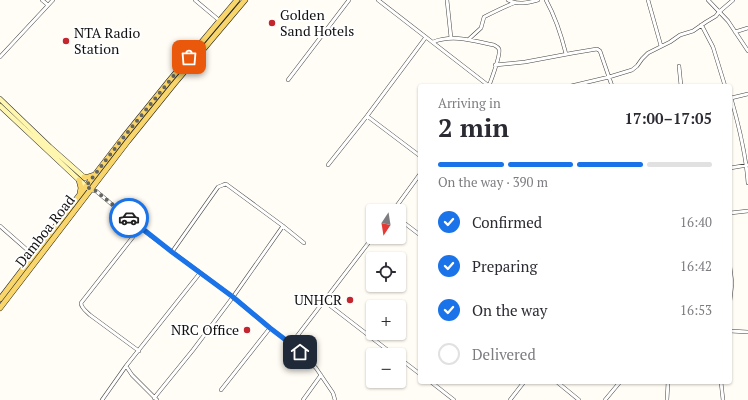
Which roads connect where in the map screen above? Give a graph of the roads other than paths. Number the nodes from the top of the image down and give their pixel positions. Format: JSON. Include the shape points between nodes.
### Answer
{"nodes":[{"id":1,"x":42,"y":0,"type":"edge"},
{"id":2,"x":53,"y":0,"type":"edge"},
{"id":3,"x":195,"y":0,"type":"edge"},
{"id":4,"x":237,"y":0,"type":"edge"},
{"id":5,"x":245,"y":0,"type":"edge"},
{"id":6,"x":349,"y":0,"type":"edge"},
{"id":7,"x":378,"y":0,"type":"edge"},
{"id":8,"x":447,"y":0,"type":"edge"},
{"id":9,"x":508,"y":0,"type":"edge"},
{"id":10,"x":538,"y":0,"type":"edge"},
{"id":11,"x":546,"y":0,"type":"edge"},
{"id":12,"x":648,"y":0,"type":"edge"},
{"id":13,"x":708,"y":0,"type":"edge"},
{"id":14,"x":733,"y":0,"type":"edge"},
{"id":15,"x":514,"y":3,"type":"junction"},
{"id":16,"x":48,"y":5,"type":"junction"},
{"id":17,"x":719,"y":12,"type":"junction"},
{"id":18,"x":219,"y":21,"type":"junction"},
{"id":19,"x":224,"y":25,"type":"junction"},
{"id":20,"x":701,"y":25,"type":"junction"},
{"id":21,"x":748,"y":28,"type":"edge"},
{"id":22,"x":735,"y":32,"type":"junction"},
{"id":23,"x":426,"y":37,"type":"junction"},
{"id":24,"x":451,"y":38,"type":"junction"},
{"id":25,"x":469,"y":39,"type":"junction"},
{"id":26,"x":433,"y":42,"type":"junction"},
{"id":27,"x":661,"y":46,"type":"junction"},
{"id":28,"x":748,"y":51,"type":"edge"},
{"id":29,"x":566,"y":54,"type":"junction"},
{"id":30,"x":0,"y":57,"type":"edge"},
{"id":31,"x":495,"y":65,"type":"junction"},
{"id":32,"x":679,"y":66,"type":"dead end"},
{"id":33,"x":609,"y":77,"type":"junction"},
{"id":34,"x":288,"y":80,"type":"dead end"},
{"id":35,"x":486,"y":84,"type":"edge"},
{"id":36,"x":490,"y":84,"type":"edge"},
{"id":37,"x":579,"y":84,"type":"edge"},
{"id":38,"x":611,"y":84,"type":"edge"},
{"id":39,"x":681,"y":84,"type":"edge"},
{"id":40,"x":724,"y":84,"type":"edge"},
{"id":41,"x":748,"y":94,"type":"edge"},
{"id":42,"x":732,"y":98,"type":"edge"},
{"id":43,"x":0,"y":99,"type":"edge"},
{"id":44,"x":732,"y":102,"type":"edge"},
{"id":45,"x":0,"y":106,"type":"edge"},
{"id":46,"x":367,"y":116,"type":"junction"},
{"id":47,"x":418,"y":154,"type":"edge"},
{"id":48,"x":328,"y":165,"type":"dead end"},
{"id":49,"x":748,"y":165,"type":"edge"},
{"id":50,"x":732,"y":168,"type":"edge"},
{"id":51,"x":98,"y":172,"type":"junction"},
{"id":52,"x":84,"y":177,"type":"junction"},
{"id":53,"x":418,"y":177,"type":"edge"},
{"id":54,"x":79,"y":180,"type":"junction"},
{"id":55,"x":748,"y":183,"type":"edge"},
{"id":56,"x":92,"y":187,"type":"junction"},
{"id":57,"x":79,"y":195,"type":"junction"},
{"id":58,"x":398,"y":204,"type":"edge"},
{"id":59,"x":748,"y":211,"type":"edge"},
{"id":60,"x":732,"y":213,"type":"edge"},
{"id":61,"x":406,"y":224,"type":"edge"},
{"id":62,"x":0,"y":226,"type":"edge"},
{"id":63,"x":283,"y":226,"type":"junction"},
{"id":64,"x":140,"y":228,"type":"junction"},
{"id":65,"x":418,"y":233,"type":"edge"},
{"id":66,"x":304,"y":243,"type":"dead end"},
{"id":67,"x":368,"y":244,"type":"edge"},
{"id":68,"x":172,"y":252,"type":"junction"},
{"id":69,"x":33,"y":255,"type":"junction"},
{"id":70,"x":200,"y":273,"type":"junction"},
{"id":71,"x":233,"y":297,"type":"junction"},
{"id":72,"x":0,"y":299,"type":"edge"},
{"id":73,"x":324,"y":301,"type":"junction"},
{"id":74,"x":0,"y":308,"type":"edge"},
{"id":75,"x":270,"y":328,"type":"junction"},
{"id":76,"x":732,"y":331,"type":"edge"},
{"id":77,"x":748,"y":332,"type":"edge"},
{"id":78,"x":291,"y":344,"type":"junction"},
{"id":79,"x":385,"y":348,"type":"edge"},
{"id":80,"x":139,"y":351,"type":"junction"},
{"id":81,"x":406,"y":363,"type":"edge"},
{"id":82,"x":126,"y":366,"type":"junction"},
{"id":83,"x":418,"y":372,"type":"edge"},
{"id":84,"x":321,"y":375,"type":"junction"},
{"id":85,"x":434,"y":384,"type":"edge"},
{"id":86,"x":522,"y":384,"type":"edge"},
{"id":87,"x":559,"y":384,"type":"edge"},
{"id":88,"x":618,"y":384,"type":"edge"},
{"id":89,"x":668,"y":384,"type":"edge"},
{"id":90,"x":721,"y":384,"type":"edge"},
{"id":91,"x":221,"y":390,"type":"dead end"},
{"id":92,"x":155,"y":399,"type":"edge"},
{"id":93,"x":102,"y":400,"type":"edge"},
{"id":94,"x":303,"y":400,"type":"edge"},
{"id":95,"x":335,"y":400,"type":"edge"},
{"id":96,"x":454,"y":400,"type":"edge"},
{"id":97,"x":510,"y":400,"type":"edge"},
{"id":98,"x":579,"y":400,"type":"edge"},
{"id":99,"x":605,"y":400,"type":"edge"},
{"id":100,"x":667,"y":400,"type":"edge"},
{"id":101,"x":723,"y":400,"type":"edge"}],
"edges":[{"from":1,"to":16,"type":"street"},
{"from":2,"to":16,"type":"street"},
{"from":3,"to":18,"type":"street"},
{"from":4,"to":18,"type":"main road","name":"Damboa Road"},
{"from":5,"to":19,"type":"main road","name":"Damboa Road"},
{"from":6,"to":34,"type":"street"},
{"from":7,"to":23,"type":"street"},
{"from":8,"to":24,"type":"street"},
{"from":9,"to":15,"type":"street"},
{"from":10,"to":15,"type":"street"},
{"from":11,"to":29,"type":"street","via":[[561,34]]},
{"from":12,"to":27,"type":"street"},
{"from":13,"to":17,"type":"street"},
{"from":14,"to":17,"type":"street"},
{"from":15,"to":25,"type":"street","via":[[484,17],[480,28]]},
{"from":16,"to":30,"type":"street"},
{"from":17,"to":20,"type":"street"},
{"from":17,"to":22,"type":"street"},
{"from":18,"to":19,"type":"street"},
{"from":18,"to":51,"type":"main road","name":"Damboa Road"},
{"from":19,"to":56,"type":"main road","name":"Damboa Road"},
{"from":20,"to":27,"type":"street"},
{"from":20,"to":40,"type":"street","via":[[713,47]]},
{"from":21,"to":22,"type":"street"},
{"from":22,"to":28,"type":"street"},
{"from":23,"to":26,"type":"street"},
{"from":23,"to":46,"type":"street"},
{"from":24,"to":25,"type":"street"},
{"from":24,"to":26,"type":"street"},
{"from":25,"to":31,"type":"street","via":[[498,47]]},
{"from":26,"to":35,"type":"street"},
{"from":27,"to":33,"type":"street","via":[[648,53],[632,70]]},
{"from":29,"to":31,"type":"street"},
{"from":29,"to":33,"type":"street","via":[[597,49]]},
{"from":31,"to":36,"type":"street"},
{"from":32,"to":39,"type":"street"},
{"from":33,"to":37,"type":"street"},
{"from":33,"to":38,"type":"street"},
{"from":41,"to":42,"type":"street"},
{"from":43,"to":52,"type":"street"},
{"from":44,"to":49,"type":"street"},
{"from":45,"to":54,"type":"street"},
{"from":46,"to":47,"type":"street"},
{"from":46,"to":48,"type":"street"},
{"from":49,"to":50,"type":"street"},
{"from":49,"to":55,"type":"street"},
{"from":51,"to":52,"type":"main road","via":[[93,176]]},
{"from":51,"to":56,"type":"main road","name":"Damboa Road"},
{"from":52,"to":56,"type":"street"},
{"from":53,"to":58,"type":"street"},
{"from":54,"to":56,"type":"street"},
{"from":54,"to":57,"type":"main road"},
{"from":56,"to":57,"type":"main road","name":"Damboa Road"},
{"from":56,"to":64,"type":"street"},
{"from":56,"to":74,"type":"main road","name":"Damboa Road"},
{"from":57,"to":69,"type":"main road","name":"Damboa Road"},
{"from":59,"to":60,"type":"street"},
{"from":61,"to":65,"type":"street"},
{"from":62,"to":69,"type":"street"},
{"from":63,"to":66,"type":"street"},
{"from":63,"to":68,"type":"street","via":[[226,184],[222,184]]},
{"from":63,"to":71,"type":"street"},
{"from":64,"to":68,"type":"street"},
{"from":64,"to":80,"type":"street","via":[[81,303],[90,315]]},
{"from":67,"to":73,"type":"street"},
{"from":68,"to":70,"type":"street"},
{"from":69,"to":72,"type":"main road","name":"Damboa Road"},
{"from":70,"to":71,"type":"street"},
{"from":70,"to":80,"type":"street"},
{"from":71,"to":75,"type":"street"},
{"from":71,"to":92,"type":"street"},
{"from":73,"to":78,"type":"street"},
{"from":73,"to":79,"type":"street"},
{"from":75,"to":78,"type":"street"},
{"from":75,"to":91,"type":"street"},
{"from":76,"to":77,"type":"street"},
{"from":78,"to":84,"type":"street"},
{"from":80,"to":82,"type":"street"},
{"from":81,"to":83,"type":"street"},
{"from":82,"to":92,"type":"street"},
{"from":82,"to":93,"type":"street"},
{"from":84,"to":94,"type":"street"},
{"from":84,"to":95,"type":"street"},
{"from":85,"to":96,"type":"street"},
{"from":86,"to":97,"type":"street"},
{"from":87,"to":98,"type":"street"},
{"from":88,"to":99,"type":"street"},
{"from":89,"to":100,"type":"street"},
{"from":90,"to":101,"type":"street"}]}
